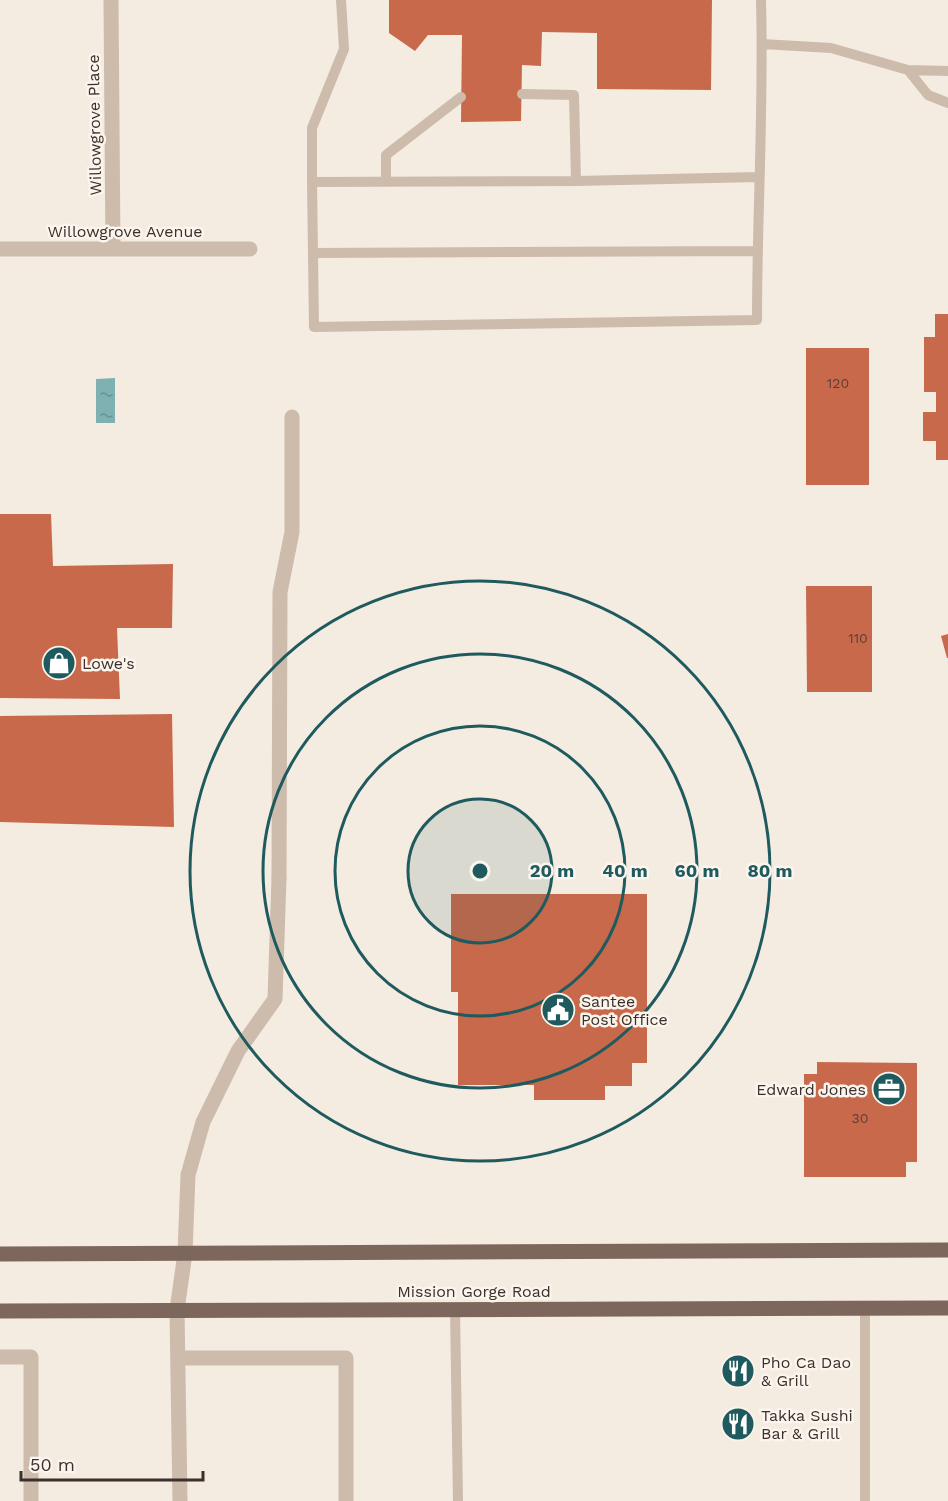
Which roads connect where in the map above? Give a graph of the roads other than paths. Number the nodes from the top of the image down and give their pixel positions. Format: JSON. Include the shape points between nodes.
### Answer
{"nodes":[{"id":1,"x":340,"y":0,"type":"edge"},
{"id":2,"x":761,"y":0,"type":"edge"},
{"id":3,"x":111,"y":1,"type":"edge"},
{"id":4,"x":762,"y":44,"type":"junction"},
{"id":5,"x":908,"y":70,"type":"junction"},
{"id":6,"x":948,"y":72,"type":"edge"},
{"id":7,"x":522,"y":94,"type":"dead end"},
{"id":8,"x":461,"y":97,"type":"dead end"},
{"id":9,"x":948,"y":103,"type":"edge"},
{"id":10,"x":759,"y":177,"type":"junction"},
{"id":11,"x":576,"y":181,"type":"junction"},
{"id":12,"x":312,"y":182,"type":"junction"},
{"id":13,"x":386,"y":182,"type":"junction"},
{"id":14,"x":0,"y":249,"type":"edge"},
{"id":15,"x":113,"y":249,"type":"junction"},
{"id":16,"x":250,"y":249,"type":"dead end"},
{"id":17,"x":757,"y":251,"type":"junction"},
{"id":18,"x":314,"y":253,"type":"junction"},
{"id":19,"x":292,"y":417,"type":"dead end"},
{"id":20,"x":948,"y":1250,"type":"edge"},
{"id":21,"x":185,"y":1253,"type":"junction"},
{"id":22,"x":0,"y":1254,"type":"edge"},
{"id":23,"x":865,"y":1308,"type":"junction"},
{"id":24,"x":948,"y":1308,"type":"edge"},
{"id":25,"x":455,"y":1309,"type":"junction"},
{"id":26,"x":177,"y":1310,"type":"junction"},
{"id":27,"x":0,"y":1311,"type":"edge"},
{"id":28,"x":0,"y":1357,"type":"edge"},
{"id":29,"x":178,"y":1358,"type":"junction"},
{"id":30,"x":31,"y":1501,"type":"edge"},
{"id":31,"x":180,"y":1501,"type":"edge"},
{"id":32,"x":346,"y":1501,"type":"edge"},
{"id":33,"x":458,"y":1501,"type":"edge"},
{"id":34,"x":865,"y":1501,"type":"edge"}],
"edges":[{"from":1,"to":12,"type":"lane","via":[[344,49],[312,128]]},
{"from":2,"to":4,"type":"lane"},
{"from":3,"to":15,"type":"street","name":"Willowgrove Place"},
{"from":4,"to":5,"type":"lane","via":[[831,48]]},
{"from":4,"to":10,"type":"lane"},
{"from":5,"to":6,"type":"lane"},
{"from":5,"to":9,"type":"lane","via":[[928,95]]},
{"from":7,"to":11,"type":"lane","via":[[574,95]]},
{"from":8,"to":13,"type":"lane","via":[[386,155]]},
{"from":10,"to":11,"type":"lane"},
{"from":10,"to":17,"type":"lane"},
{"from":11,"to":13,"type":"lane"},
{"from":12,"to":13,"type":"lane"},
{"from":12,"to":18,"type":"lane"},
{"from":14,"to":15,"type":"street","name":"Willowgrove Avenue"},
{"from":15,"to":16,"type":"street","name":"Willowgrove Avenue"},
{"from":17,"to":18,"type":"lane"},
{"from":17,"to":18,"type":"lane","via":[[757,320],[314,327]]},
{"from":19,"to":21,"type":"street","via":[[292,532],[280,592],[276,999],[238,1051],[202,1122],[188,1175]]},
{"from":20,"to":21,"type":"main road"},
{"from":21,"to":22,"type":"main road"},
{"from":21,"to":26,"type":"street"},
{"from":23,"to":24,"type":"main road","name":"Mission Gorge Road"},
{"from":23,"to":25,"type":"main road","name":"Mission Gorge Road"},
{"from":23,"to":34,"type":"lane"},
{"from":25,"to":26,"type":"main road","name":"Mission Gorge Road"},
{"from":25,"to":33,"type":"lane"},
{"from":26,"to":27,"type":"main road","name":"Mission Gorge Road"},
{"from":26,"to":29,"type":"street"},
{"from":28,"to":30,"type":"street","via":[[31,1357]]},
{"from":29,"to":31,"type":"street"},
{"from":29,"to":32,"type":"street","via":[[346,1358]]}]}
